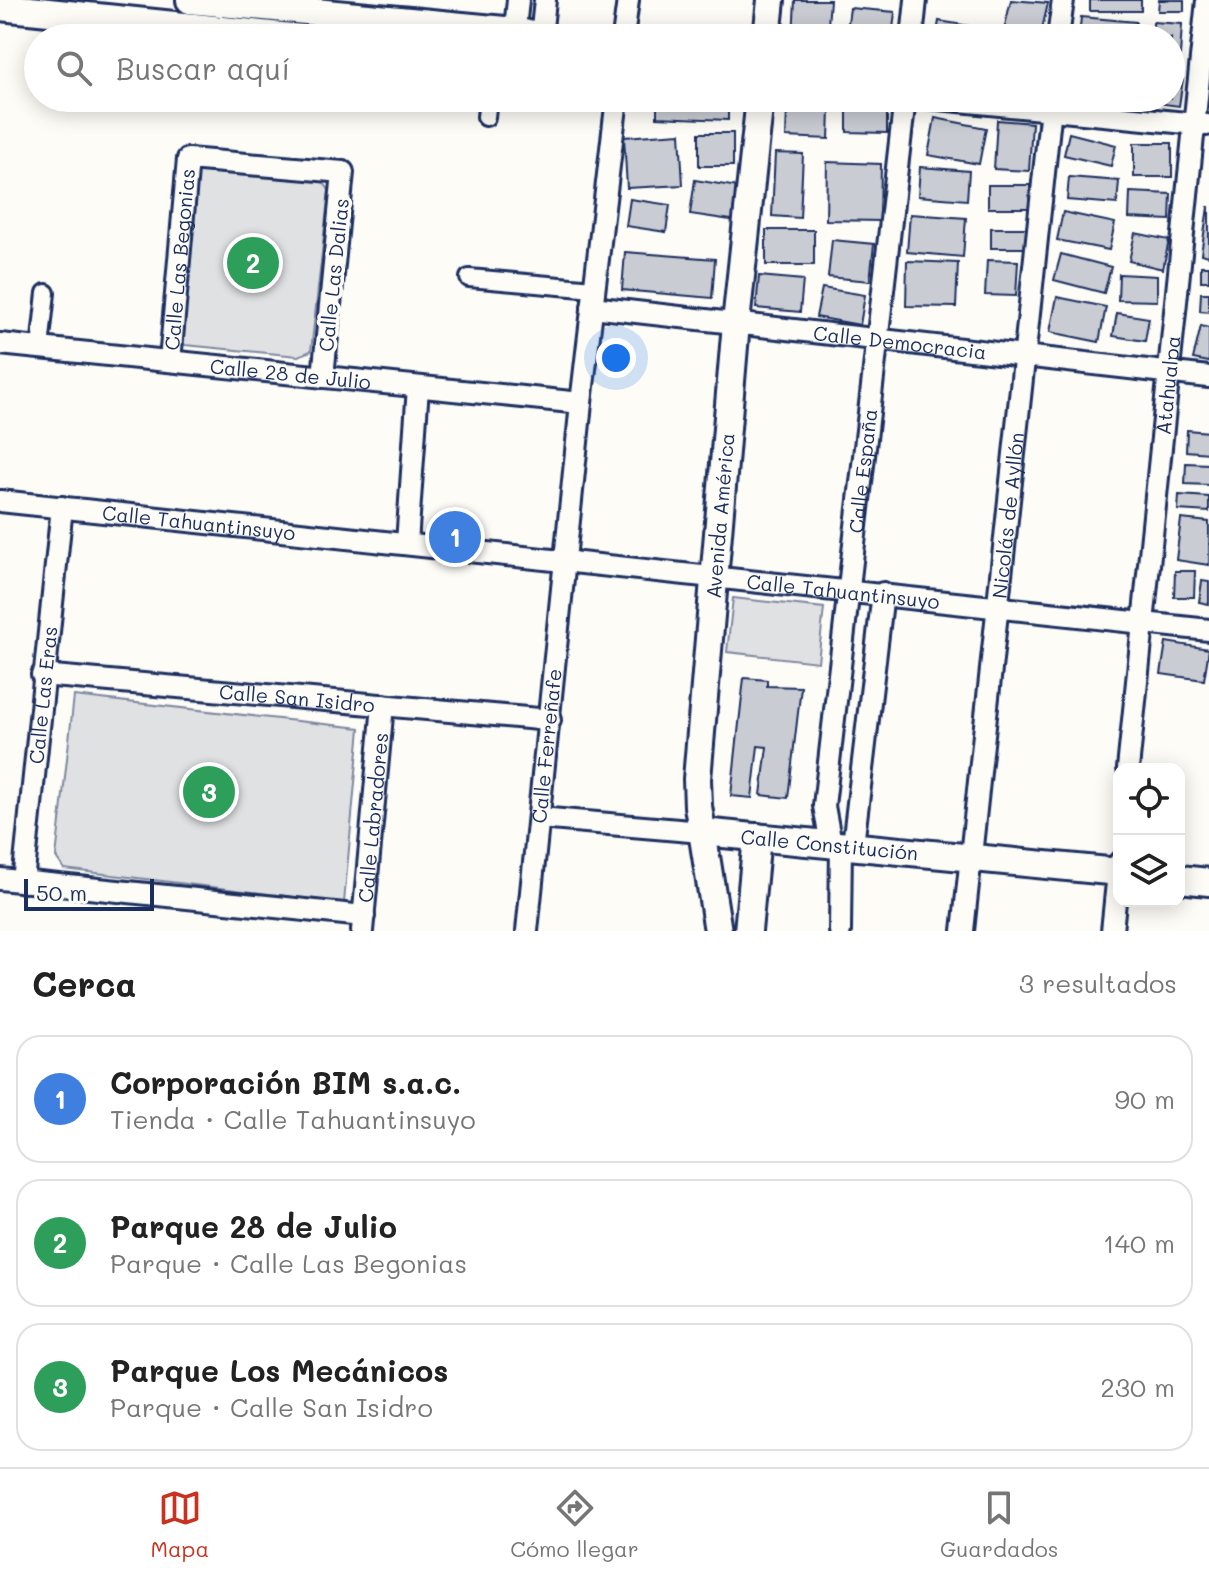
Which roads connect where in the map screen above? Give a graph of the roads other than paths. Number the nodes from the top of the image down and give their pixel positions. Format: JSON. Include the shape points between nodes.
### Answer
{"nodes":[{"id":1,"x":190,"y":0,"type":"edge"},
{"id":2,"x":518,"y":0,"type":"edge"},
{"id":3,"x":545,"y":0,"type":"edge"},
{"id":4,"x":628,"y":0,"type":"edge"},
{"id":5,"x":771,"y":0,"type":"edge"},
{"id":6,"x":916,"y":0,"type":"edge"},
{"id":7,"x":1063,"y":0,"type":"edge"},
{"id":8,"x":1207,"y":0,"type":"edge"},
{"id":9,"x":0,"y":7,"type":"edge"},
{"id":10,"x":165,"y":24,"type":"edge"},
{"id":11,"x":412,"y":24,"type":"edge"},
{"id":12,"x":515,"y":24,"type":"edge"},
{"id":13,"x":543,"y":24,"type":"edge"},
{"id":14,"x":625,"y":24,"type":"edge"},
{"id":15,"x":768,"y":24,"type":"edge"},
{"id":16,"x":913,"y":24,"type":"edge"},
{"id":17,"x":1060,"y":24,"type":"edge"},
{"id":18,"x":487,"y":112,"type":"edge"},
{"id":19,"x":615,"y":112,"type":"edge"},
{"id":20,"x":759,"y":112,"type":"edge"},
{"id":21,"x":903,"y":112,"type":"edge"},
{"id":22,"x":1050,"y":112,"type":"edge"},
{"id":23,"x":1109,"y":112,"type":"edge"},
{"id":24,"x":486,"y":117,"type":"dead end"},
{"id":25,"x":1202,"y":125,"type":"edge"},
{"id":26,"x":188,"y":159,"type":"joint"},
{"id":27,"x":469,"y":278,"type":"dead end"},
{"id":28,"x":46,"y":293,"type":"dead end"},
{"id":29,"x":593,"y":298,"type":"junction"},
{"id":30,"x":736,"y":323,"type":"junction"},
{"id":31,"x":877,"y":339,"type":"junction"},
{"id":32,"x":0,"y":344,"type":"edge"},
{"id":33,"x":40,"y":348,"type":"junction"},
{"id":34,"x":1023,"y":356,"type":"junction"},
{"id":35,"x":170,"y":361,"type":"junction"},
{"id":36,"x":1168,"y":372,"type":"junction"},
{"id":37,"x":323,"y":377,"type":"junction"},
{"id":38,"x":1209,"y":377,"type":"edge"},
{"id":39,"x":418,"y":387,"type":"junction"},
{"id":40,"x":581,"y":403,"type":"junction"},
{"id":41,"x":0,"y":501,"type":"edge"},
{"id":42,"x":62,"y":507,"type":"junction"},
{"id":43,"x":407,"y":543,"type":"junction"},
{"id":44,"x":567,"y":560,"type":"junction"},
{"id":45,"x":716,"y":575,"type":"junction"},
{"id":46,"x":851,"y":589,"type":"junction"},
{"id":47,"x":883,"y":593,"type":"junction"},
{"id":48,"x":998,"y":606,"type":"junction"},
{"id":49,"x":1143,"y":623,"type":"junction"},
{"id":50,"x":1209,"y":630,"type":"edge"},
{"id":51,"x":42,"y":675,"type":"junction"},
{"id":52,"x":383,"y":705,"type":"junction"},
{"id":53,"x":550,"y":720,"type":"junction"},
{"id":54,"x":1129,"y":763,"type":"edge"},
{"id":55,"x":539,"y":818,"type":"junction"},
{"id":56,"x":702,"y":832,"type":"junction"},
{"id":57,"x":757,"y":837,"type":"junction"},
{"id":58,"x":842,"y":844,"type":"junction"},
{"id":59,"x":971,"y":856,"type":"junction"},
{"id":60,"x":1113,"y":871,"type":"edge"},
{"id":61,"x":0,"y":879,"type":"edge"},
{"id":62,"x":1185,"y":880,"type":"edge"},
{"id":63,"x":23,"y":882,"type":"junction"},
{"id":64,"x":1209,"y":882,"type":"edge"},
{"id":65,"x":1114,"y":907,"type":"edge"},
{"id":66,"x":363,"y":924,"type":"edge"},
{"id":67,"x":527,"y":931,"type":"edge"},
{"id":68,"x":718,"y":931,"type":"edge"},
{"id":69,"x":748,"y":931,"type":"edge"},
{"id":70,"x":840,"y":931,"type":"edge"},
{"id":71,"x":963,"y":931,"type":"edge"},
{"id":72,"x":1112,"y":931,"type":"edge"}],
"edges":[{"from":1,"to":11,"type":"street"},
{"from":2,"to":12,"type":"street"},
{"from":3,"to":13,"type":"street"},
{"from":4,"to":14,"type":"street"},
{"from":5,"to":15,"type":"street"},
{"from":6,"to":16,"type":"street"},
{"from":7,"to":17,"type":"street"},
{"from":8,"to":25,"type":"street","name":"Atahualpa"},
{"from":9,"to":10,"type":"street"},
{"from":18,"to":24,"type":"street"},
{"from":19,"to":29,"type":"street","name":"Calle Ferreñafe"},
{"from":20,"to":30,"type":"street","name":"Avenida América"},
{"from":21,"to":31,"type":"street","name":"Calle España"},
{"from":22,"to":34,"type":"street","name":"Nicolás de Ayllón"},
{"from":23,"to":25,"type":"street"},
{"from":25,"to":36,"type":"street","name":"Atahualpa"},
{"from":26,"to":35,"type":"street","name":"Calle Las Begonias"},
{"from":26,"to":37,"type":"street","name":"Calle Las Dalias","via":[[343,172]]},
{"from":27,"to":29,"type":"street"},
{"from":28,"to":33,"type":"street"},
{"from":29,"to":30,"type":"street","name":"Calle Democracia"},
{"from":29,"to":40,"type":"street","name":"Calle Ferreñafe"},
{"from":30,"to":31,"type":"street","name":"Calle Democracia"},
{"from":30,"to":45,"type":"street","name":"Avenida América"},
{"from":31,"to":34,"type":"street","name":"Calle Democracia"},
{"from":31,"to":46,"type":"street","name":"Calle España"},
{"from":32,"to":33,"type":"street","name":"Calle 28 de Julio"},
{"from":33,"to":35,"type":"street","name":"Calle 28 de Julio"},
{"from":34,"to":36,"type":"street","name":"Calle Democracia"},
{"from":34,"to":48,"type":"street","name":"Nicolás de Ayllón"},
{"from":35,"to":37,"type":"street","name":"Calle 28 de Julio"},
{"from":36,"to":38,"type":"street","name":"Calle Democracia"},
{"from":36,"to":49,"type":"street","name":"Atahualpa"},
{"from":37,"to":39,"type":"street","name":"Calle 28 de Julio"},
{"from":39,"to":40,"type":"street","name":"Calle 28 de Julio"},
{"from":39,"to":43,"type":"street"},
{"from":40,"to":44,"type":"street","name":"Calle Ferreñafe"},
{"from":41,"to":42,"type":"street","name":"Calle Tahuantinsuyo"},
{"from":42,"to":43,"type":"street","name":"Calle Tahuantinsuyo"},
{"from":42,"to":51,"type":"street","name":"Calle Las Eras"},
{"from":43,"to":44,"type":"street","name":"Calle Tahuantinsuyo"},
{"from":44,"to":45,"type":"street","name":"Calle Tahuantinsuyo"},
{"from":44,"to":53,"type":"street","name":"Calle Ferreñafe"},
{"from":45,"to":46,"type":"street","name":"Calle Tahuantinsuyo"},
{"from":45,"to":56,"type":"street","name":"Avenida América","via":[[697,779]]},
{"from":46,"to":47,"type":"street","name":"Calle Tahuantinsuyo"},
{"from":46,"to":58,"type":"street","name":"Calle España","via":[[824,806]]},
{"from":47,"to":48,"type":"street","name":"Calle Tahuantinsuyo"},
{"from":47,"to":58,"type":"street","name":"Calle España"},
{"from":48,"to":49,"type":"street","name":"Calle Tahuantinsuyo"},
{"from":48,"to":59,"type":"street","name":"Nicolás de Ayllón"},
{"from":49,"to":50,"type":"street","name":"Calle Tahuantinsuyo"},
{"from":49,"to":54,"type":"street","name":"Atahualpa"},
{"from":51,"to":52,"type":"street","name":"Calle San Isidro"},
{"from":51,"to":63,"type":"street","name":"Calle Las Eras"},
{"from":52,"to":53,"type":"street","name":"Calle San Isidro"},
{"from":52,"to":66,"type":"street","name":"Calle Labradores"},
{"from":53,"to":55,"type":"street","name":"Calle Ferreñafe"},
{"from":55,"to":56,"type":"street","name":"Calle Constitución"},
{"from":55,"to":67,"type":"street","name":"Calle Ferreñafe"},
{"from":56,"to":57,"type":"street","name":"Calle Constitución"},
{"from":56,"to":68,"type":"street","name":"Avenida América"},
{"from":57,"to":58,"type":"street","name":"Calle Constitución"},
{"from":57,"to":69,"type":"street"},
{"from":58,"to":59,"type":"street","name":"Calle Constitución"},
{"from":58,"to":70,"type":"street","name":"Calle España"},
{"from":59,"to":60,"type":"street","name":"Calle Constitución"},
{"from":59,"to":71,"type":"street","name":"Nicolás de Ayllón"},
{"from":61,"to":63,"type":"street"},
{"from":62,"to":64,"type":"street"},
{"from":63,"to":66,"type":"street"},
{"from":65,"to":72,"type":"street"}]}
